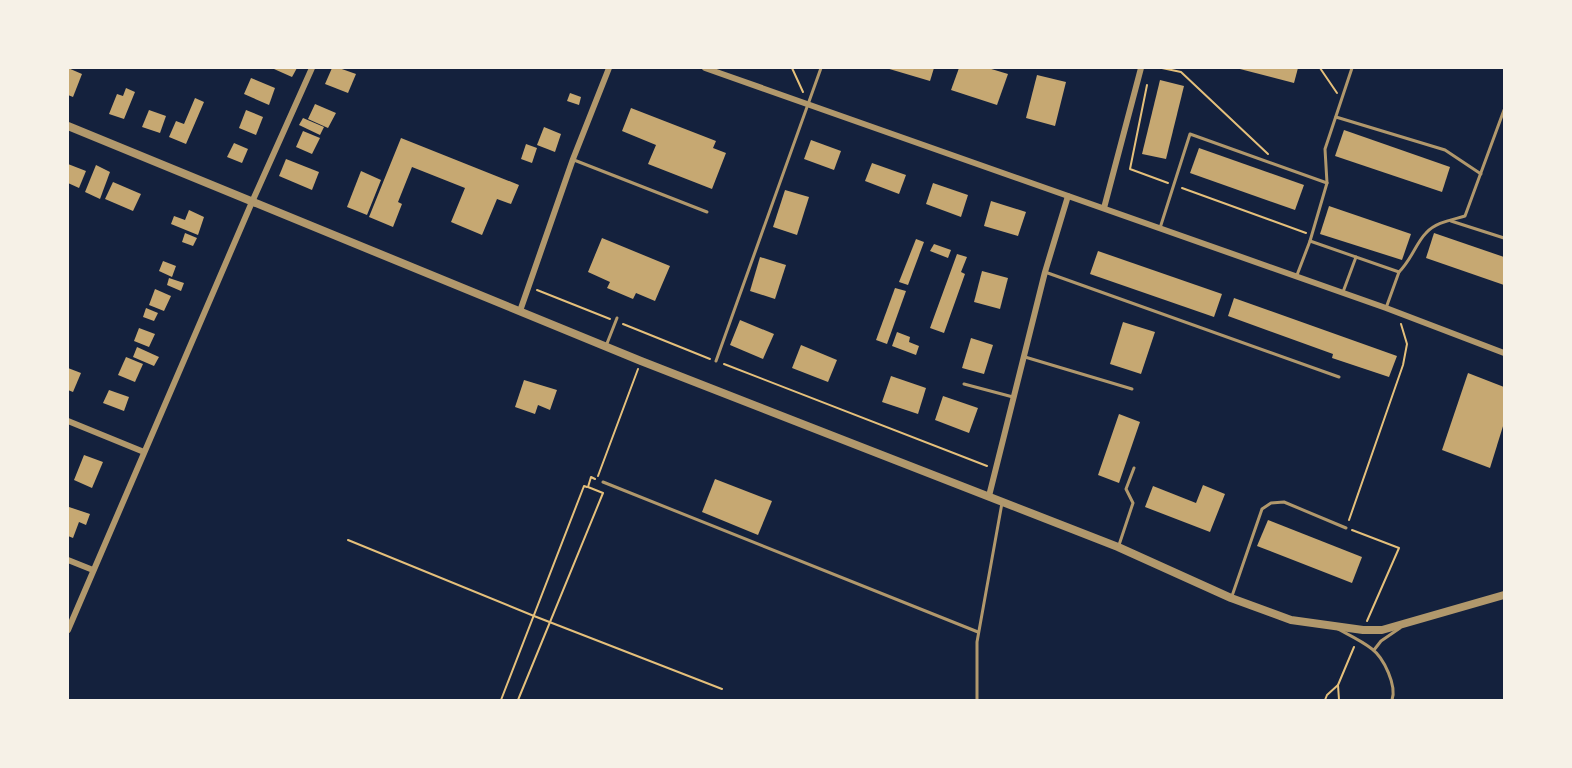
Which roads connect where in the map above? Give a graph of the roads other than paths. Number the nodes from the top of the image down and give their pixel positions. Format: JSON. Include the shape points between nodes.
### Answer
{"nodes":[{"id":1,"x":312,"y":68,"type":"edge"},
{"id":2,"x":609,"y":68,"type":"edge"},
{"id":3,"x":705,"y":68,"type":"edge"},
{"id":4,"x":820,"y":68,"type":"edge"},
{"id":5,"x":1141,"y":68,"type":"edge"},
{"id":6,"x":1353,"y":68,"type":"edge"},
{"id":7,"x":808,"y":104,"type":"junction"},
{"id":8,"x":1504,"y":110,"type":"edge"},
{"id":9,"x":1336,"y":117,"type":"junction"},
{"id":10,"x":68,"y":126,"type":"edge"},
{"id":11,"x":573,"y":159,"type":"junction"},
{"id":12,"x":1481,"y":174,"type":"junction"},
{"id":13,"x":1327,"y":183,"type":"junction"},
{"id":14,"x":1068,"y":196,"type":"junction"},
{"id":15,"x":252,"y":202,"type":"junction"},
{"id":16,"x":1104,"y":208,"type":"junction"},
{"id":17,"x":707,"y":212,"type":"dead end"},
{"id":18,"x":1450,"y":220,"type":"junction"},
{"id":19,"x":1160,"y":228,"type":"junction"},
{"id":20,"x":1504,"y":238,"type":"edge"},
{"id":21,"x":1310,"y":241,"type":"junction"},
{"id":22,"x":1356,"y":257,"type":"junction"},
{"id":23,"x":1045,"y":272,"type":"junction"},
{"id":24,"x":1399,"y":272,"type":"junction"},
{"id":25,"x":1296,"y":276,"type":"junction"},
{"id":26,"x":1343,"y":293,"type":"junction"},
{"id":27,"x":1386,"y":308,"type":"junction"},
{"id":28,"x":520,"y":311,"type":"junction"},
{"id":29,"x":617,"y":318,"type":"dead end"},
{"id":30,"x":606,"y":346,"type":"junction"},
{"id":31,"x":1504,"y":353,"type":"edge"},
{"id":32,"x":1023,"y":357,"type":"junction"},
{"id":33,"x":716,"y":362,"type":"road end"},
{"id":34,"x":1339,"y":377,"type":"dead end"},
{"id":35,"x":964,"y":384,"type":"dead end"},
{"id":36,"x":1132,"y":389,"type":"dead end"},
{"id":37,"x":1013,"y":397,"type":"junction"},
{"id":38,"x":68,"y":422,"type":"edge"},
{"id":39,"x":144,"y":452,"type":"junction"},
{"id":40,"x":1134,"y":468,"type":"dead end"},
{"id":41,"x":603,"y":482,"type":"dead end"},
{"id":42,"x":988,"y":496,"type":"junction"},
{"id":43,"x":1002,"y":501,"type":"junction"},
{"id":44,"x":1346,"y":528,"type":"road end"},
{"id":45,"x":1118,"y":547,"type":"junction"},
{"id":46,"x":68,"y":560,"type":"edge"},
{"id":47,"x":93,"y":570,"type":"junction"},
{"id":48,"x":1504,"y":589,"type":"edge"},
{"id":49,"x":1504,"y":595,"type":"edge"},
{"id":50,"x":1231,"y":598,"type":"junction"},
{"id":51,"x":1494,"y":599,"type":"junction"},
{"id":52,"x":1404,"y":625,"type":"junction"},
{"id":53,"x":1333,"y":626,"type":"junction"},
{"id":54,"x":68,"y":630,"type":"edge"},
{"id":55,"x":978,"y":632,"type":"junction"},
{"id":56,"x":1374,"y":650,"type":"junction"},
{"id":57,"x":977,"y":700,"type":"edge"},
{"id":58,"x":1392,"y":700,"type":"edge"}],
"edges":[{"from":1,"to":15,"type":"street"},
{"from":2,"to":11,"type":"street"},
{"from":3,"to":7,"type":"street"},
{"from":4,"to":7,"type":"lane"},
{"from":5,"to":16,"type":"street"},
{"from":6,"to":9,"type":"lane"},
{"from":7,"to":14,"type":"street"},
{"from":7,"to":33,"type":"lane"},
{"from":8,"to":12,"type":"lane"},
{"from":9,"to":12,"type":"lane","via":[[1445,150]]},
{"from":9,"to":13,"type":"lane","via":[[1325,149]]},
{"from":10,"to":15,"type":"street"},
{"from":11,"to":17,"type":"lane"},
{"from":11,"to":28,"type":"street"},
{"from":12,"to":18,"type":"lane","via":[[1465,216]]},
{"from":13,"to":19,"type":"lane","via":[[1190,134]]},
{"from":13,"to":21,"type":"lane"},
{"from":14,"to":16,"type":"street"},
{"from":14,"to":23,"type":"street"},
{"from":15,"to":28,"type":"street"},
{"from":15,"to":39,"type":"street"},
{"from":16,"to":19,"type":"street"},
{"from":18,"to":20,"type":"lane"},
{"from":18,"to":24,"type":"lane","via":[[1425,233],[1409,263]]},
{"from":19,"to":25,"type":"street"},
{"from":21,"to":22,"type":"lane"},
{"from":21,"to":25,"type":"lane"},
{"from":22,"to":24,"type":"lane"},
{"from":22,"to":26,"type":"lane"},
{"from":23,"to":32,"type":"street"},
{"from":23,"to":34,"type":"lane"},
{"from":24,"to":27,"type":"lane"},
{"from":25,"to":26,"type":"street"},
{"from":26,"to":27,"type":"street"},
{"from":27,"to":31,"type":"street"},
{"from":28,"to":30,"type":"street"},
{"from":29,"to":30,"type":"lane"},
{"from":30,"to":42,"type":"street"},
{"from":32,"to":36,"type":"lane"},
{"from":32,"to":37,"type":"street"},
{"from":35,"to":37,"type":"lane"},
{"from":37,"to":42,"type":"street"},
{"from":38,"to":39,"type":"street"},
{"from":39,"to":47,"type":"street"},
{"from":40,"to":45,"type":"lane","via":[[1126,489],[1133,503]]},
{"from":41,"to":55,"type":"lane"},
{"from":42,"to":43,"type":"street"},
{"from":43,"to":45,"type":"street"},
{"from":43,"to":55,"type":"lane"},
{"from":44,"to":50,"type":"lane","via":[[1284,502],[1271,503],[1262,509]]},
{"from":45,"to":50,"type":"street"},
{"from":46,"to":47,"type":"street"},
{"from":47,"to":54,"type":"street"},
{"from":48,"to":51,"type":"street"},
{"from":49,"to":51,"type":"street"},
{"from":50,"to":53,"type":"street","via":[[1291,620]]},
{"from":51,"to":52,"type":"street"},
{"from":52,"to":53,"type":"street","via":[[1382,630]]},
{"from":52,"to":56,"type":"lane"},
{"from":53,"to":56,"type":"lane"},
{"from":55,"to":57,"type":"lane"},
{"from":56,"to":58,"type":"lane","via":[[1391,678]]}]}
